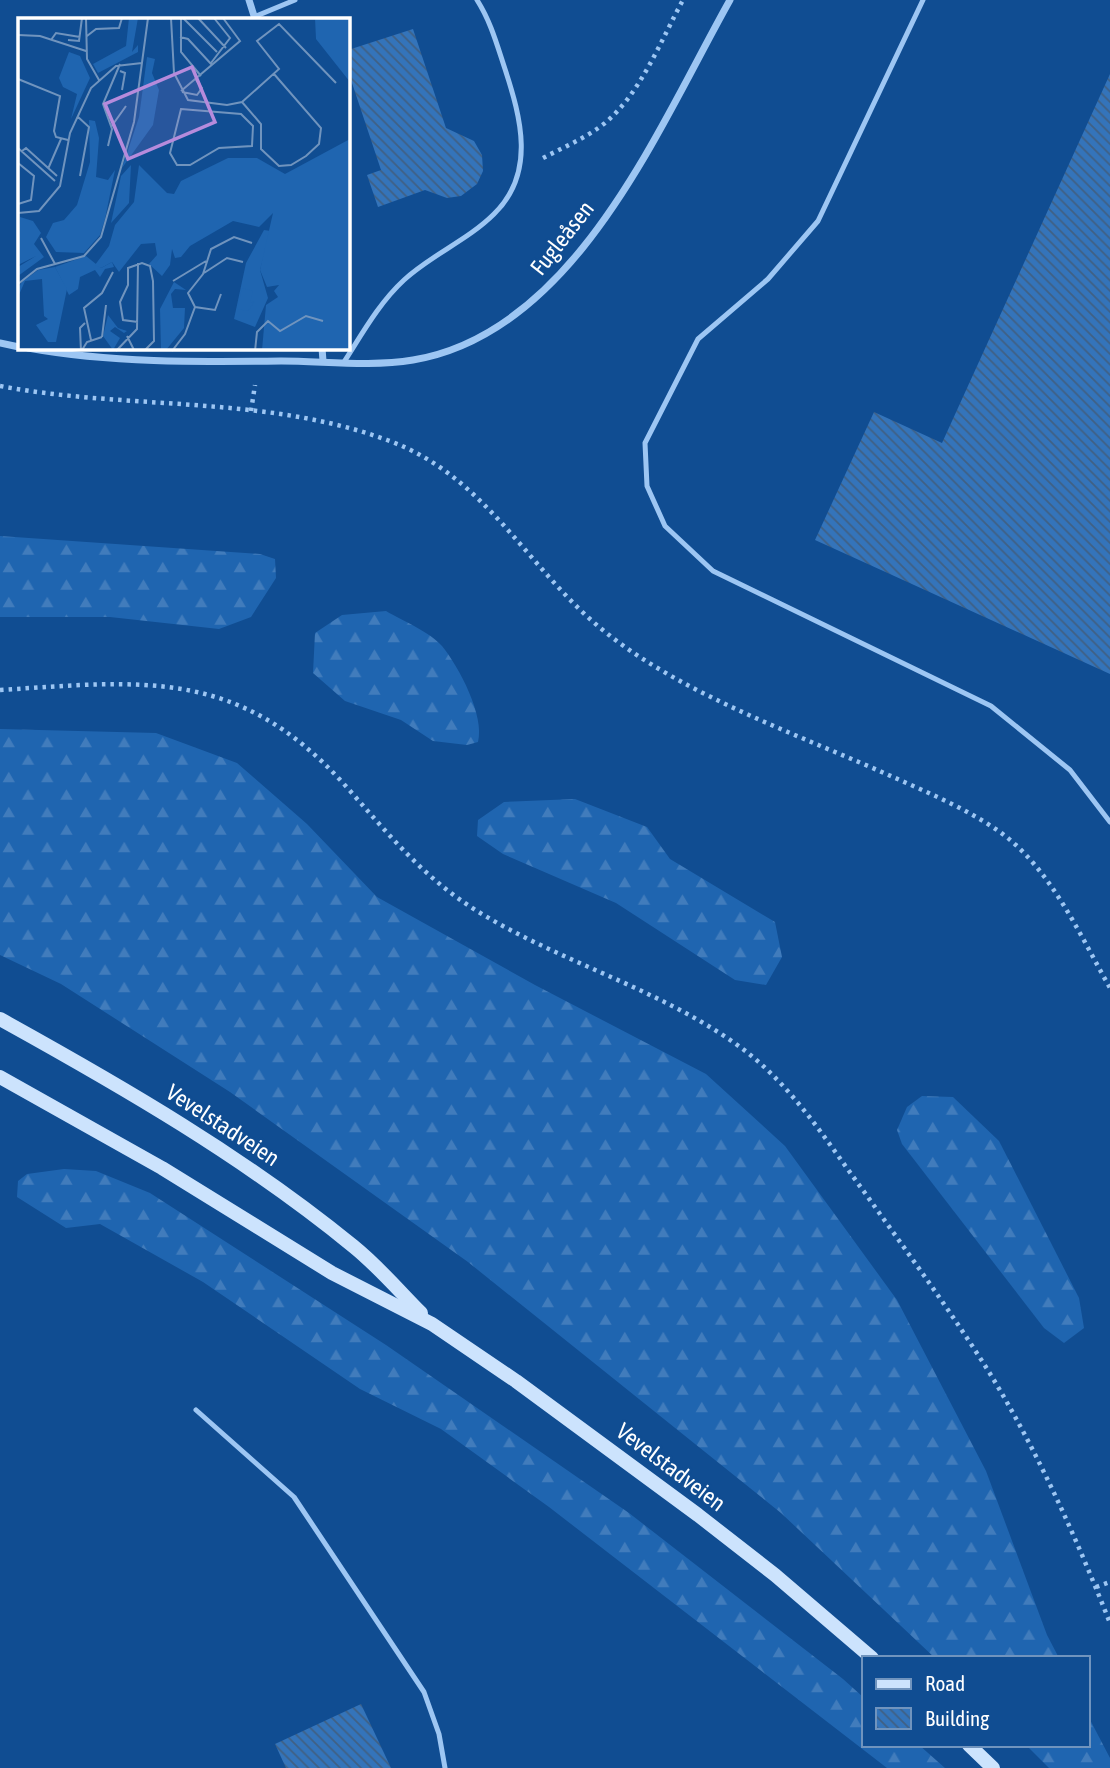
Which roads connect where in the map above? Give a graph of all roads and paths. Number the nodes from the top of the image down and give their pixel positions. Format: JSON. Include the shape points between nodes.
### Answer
{"nodes":[{"id":1,"x":249,"y":0,"type":"edge"},
{"id":2,"x":295,"y":0,"type":"edge"},
{"id":3,"x":477,"y":0,"type":"edge"},
{"id":4,"x":683,"y":0,"type":"edge"},
{"id":5,"x":730,"y":0,"type":"edge"},
{"id":6,"x":923,"y":0,"type":"edge"},
{"id":7,"x":255,"y":18,"type":"edge"},
{"id":8,"x":520,"y":169,"type":"junction"},
{"id":9,"x":0,"y":343,"type":"edge"},
{"id":10,"x":18,"y":347,"type":"edge"},
{"id":11,"x":41,"y":350,"type":"edge"},
{"id":12,"x":322,"y":350,"type":"edge"},
{"id":13,"x":323,"y":361,"type":"junction"},
{"id":14,"x":344,"y":362,"type":"junction"},
{"id":15,"x":0,"y":386,"type":"edge"},
{"id":16,"x":0,"y":690,"type":"edge"},
{"id":17,"x":1110,"y":822,"type":"edge"},
{"id":18,"x":1110,"y":988,"type":"edge"},
{"id":19,"x":0,"y":1019,"type":"edge"},
{"id":20,"x":0,"y":1077,"type":"edge"},
{"id":21,"x":432,"y":1324,"type":"junction"},
{"id":22,"x":195,"y":1409,"type":"dead end"},
{"id":23,"x":1110,"y":1582,"type":"edge"},
{"id":24,"x":1096,"y":1587,"type":"junction"},
{"id":25,"x":1110,"y":1623,"type":"edge"},
{"id":26,"x":870,"y":1656,"type":"edge"},
{"id":27,"x":971,"y":1747,"type":"edge"},
{"id":28,"x":445,"y":1768,"type":"edge"},
{"id":29,"x":993,"y":1768,"type":"edge"}],
"edges":[{"from":1,"to":7,"type":"street"},
{"from":2,"to":7,"type":"lane"},
{"from":3,"to":8,"type":"lane","via":[[489,20],[517,105],[523,139]]},
{"from":4,"to":8,"type":"path","via":[[632,92],[614,114],[580,139]]},
{"from":5,"to":14,"type":"street","name":"Fugleåsen","via":[[618,197],[578,255],[540,296],[498,327],[455,348],[413,360]]},
{"from":6,"to":17,"type":"lane","via":[[818,221],[768,279],[698,338],[645,443],[647,486],[665,526],[713,571],[991,706],[1070,770]]},
{"from":8,"to":14,"type":"lane","via":[[494,214],[404,280],[386,299]]},
{"from":9,"to":10,"type":"street"},
{"from":11,"to":13,"type":"street","name":"Fugleåsen","via":[[152,361]]},
{"from":12,"to":13,"type":"street"},
{"from":13,"to":14,"type":"street","name":"Fugleåsen"},
{"from":15,"to":18,"type":"path","via":[[86,399],[251,411],[353,428],[422,457],[478,496],[579,610],[652,664],[693,688],[942,799],[1002,834],[1052,890]]},
{"from":16,"to":24,"type":"path","via":[[145,683],[175,686],[265,718],[323,763],[408,858],[477,911],[657,999],[732,1041],[762,1065],[813,1122],[936,1290],[990,1374],[1035,1456]]},
{"from":19,"to":21,"type":"main road","name":"Vevelstadveien","via":[[121,1087],[251,1170],[355,1248]]},
{"from":20,"to":21,"type":"main road","name":"Vevelstadveien","via":[[163,1168],[332,1273]]},
{"from":21,"to":26,"type":"main road","name":"Vevelstadveien","via":[[698,1515]]},
{"from":22,"to":28,"type":"lane","via":[[294,1497],[424,1692]]},
{"from":23,"to":24,"type":"path"},
{"from":24,"to":25,"type":"path"},
{"from":27,"to":29,"type":"main road"}]}
